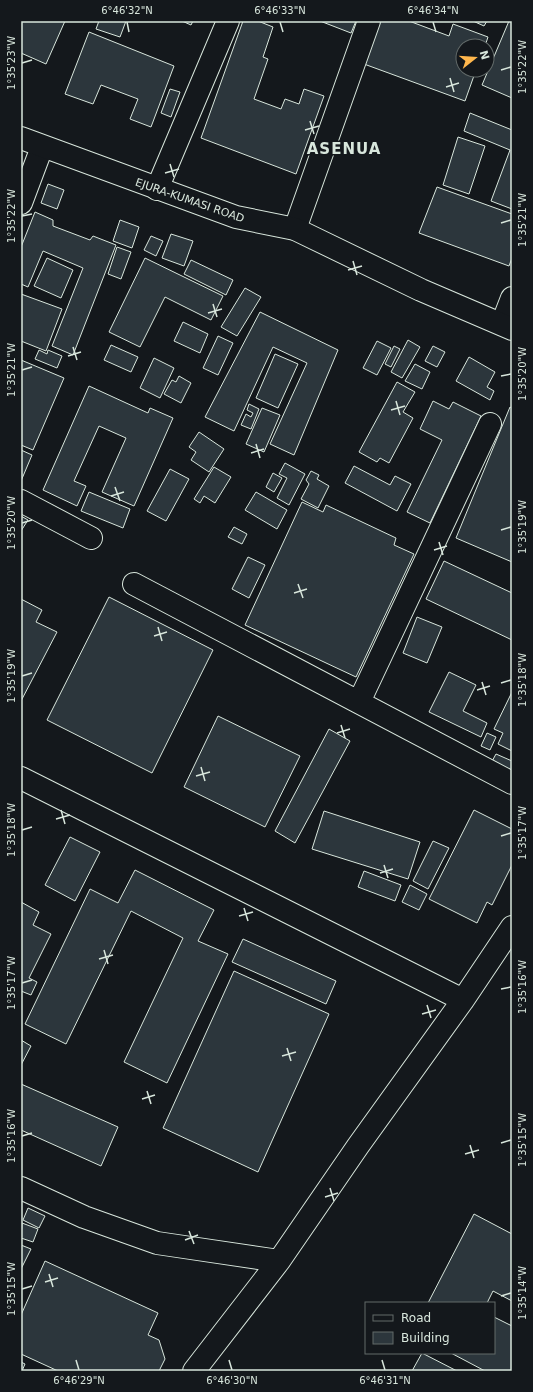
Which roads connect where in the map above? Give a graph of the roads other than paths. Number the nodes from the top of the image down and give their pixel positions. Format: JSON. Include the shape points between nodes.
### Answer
{"nodes":[{"id":1,"x":228,"y":21,"type":"edge"},
{"id":2,"x":369,"y":21,"type":"edge"},
{"id":3,"x":21,"y":138,"type":"edge"},
{"id":4,"x":42,"y":147,"type":"junction"},
{"id":5,"x":157,"y":189,"type":"junction"},
{"id":6,"x":21,"y":203,"type":"edge"},
{"id":7,"x":295,"y":229,"type":"junction"},
{"id":8,"x":512,"y":298,"type":"edge"},
{"id":9,"x":507,"y":326,"type":"edge"},
{"id":10,"x":490,"y":424,"type":"dead end"},
{"id":11,"x":21,"y":500,"type":"edge"},
{"id":12,"x":91,"y":538,"type":"dead end"},
{"id":13,"x":134,"y":584,"type":"dead end"},
{"id":14,"x":359,"y":702,"type":"junction"},
{"id":15,"x":21,"y":778,"type":"edge"},
{"id":16,"x":512,"y":783,"type":"edge"},
{"id":17,"x":512,"y":927,"type":"edge"},
{"id":18,"x":463,"y":1000,"type":"junction"},
{"id":19,"x":21,"y":1188,"type":"edge"},
{"id":20,"x":279,"y":1261,"type":"junction"},
{"id":21,"x":194,"y":1371,"type":"edge"}],
"edges":[{"from":1,"to":5,"type":"street"},
{"from":2,"to":7,"type":"street"},
{"from":3,"to":4,"type":"street","name":"EJURA-KUMASI ROAD"},
{"from":4,"to":5,"type":"street","name":"EJURA-KUMASI ROAD"},
{"from":4,"to":6,"type":"street"},
{"from":5,"to":7,"type":"street","name":"EJURA-KUMASI ROAD","via":[[236,217]]},
{"from":7,"to":9,"type":"street","name":"EJURA-KUMASI ROAD","via":[[421,290]]},
{"from":8,"to":9,"type":"street"},
{"from":10,"to":14,"type":"street"},
{"from":11,"to":12,"type":"street"},
{"from":13,"to":14,"type":"street"},
{"from":14,"to":16,"type":"street"},
{"from":15,"to":18,"type":"street"},
{"from":17,"to":18,"type":"street"},
{"from":18,"to":20,"type":"street"},
{"from":19,"to":20,"type":"street","via":[[84,1217],[157,1243]]},
{"from":20,"to":21,"type":"street"}]}
